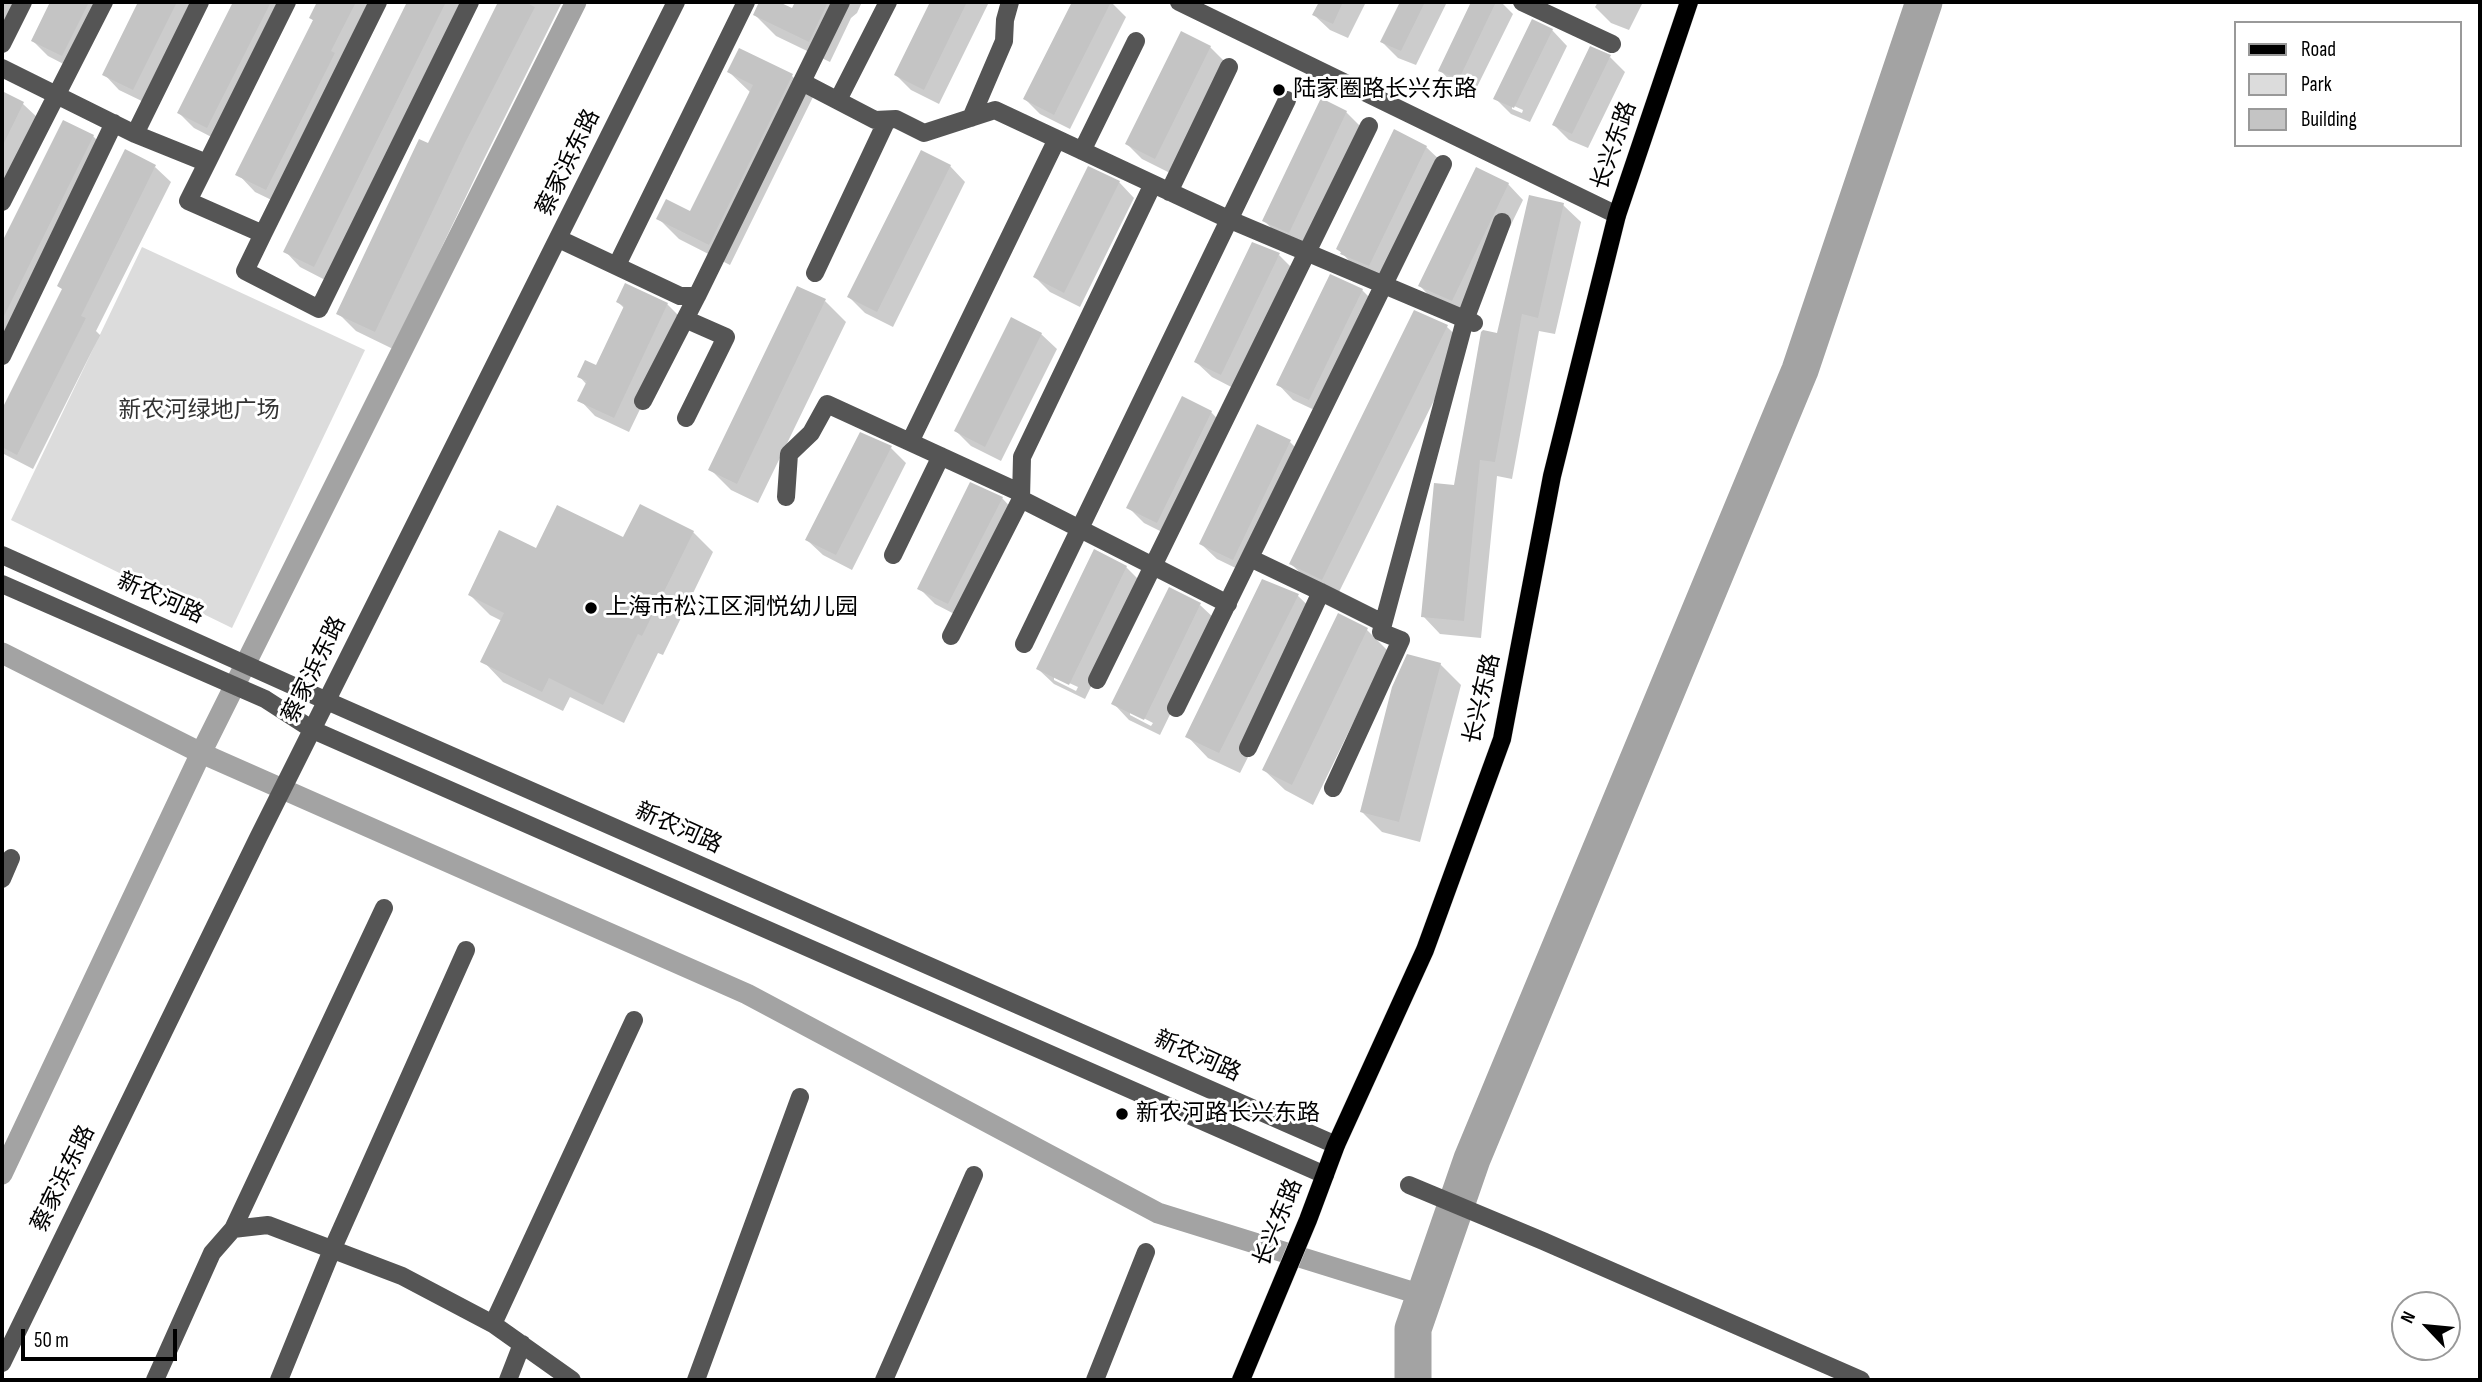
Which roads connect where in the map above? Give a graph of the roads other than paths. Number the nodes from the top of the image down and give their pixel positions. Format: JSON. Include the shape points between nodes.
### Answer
{"nodes":[{"id":1,"x":23,"y":2,"type":"edge"},
{"id":2,"x":104,"y":2,"type":"edge"},
{"id":3,"x":200,"y":2,"type":"edge"},
{"id":4,"x":287,"y":2,"type":"edge"},
{"id":5,"x":378,"y":2,"type":"edge"},
{"id":6,"x":470,"y":2,"type":"edge"},
{"id":7,"x":676,"y":2,"type":"edge"},
{"id":8,"x":746,"y":2,"type":"edge"},
{"id":9,"x":841,"y":2,"type":"edge"},
{"id":10,"x":888,"y":2,"type":"edge"},
{"id":11,"x":1010,"y":2,"type":"edge"},
{"id":12,"x":1179,"y":2,"type":"edge"},
{"id":13,"x":1522,"y":2,"type":"edge"},
{"id":14,"x":1689,"y":2,"type":"edge"},
{"id":15,"x":1214,"y":9,"type":"edge"},
{"id":16,"x":1136,"y":41,"type":"dead end"},
{"id":17,"x":2,"y":44,"type":"edge"},
{"id":18,"x":1612,"y":44,"type":"dead end"},
{"id":19,"x":1230,"y":67,"type":"dead end"},
{"id":20,"x":2,"y":68,"type":"edge"},
{"id":21,"x":802,"y":82,"type":"junction"},
{"id":22,"x":56,"y":95,"type":"junction"},
{"id":23,"x":838,"y":100,"type":"junction"},
{"id":24,"x":1287,"y":100,"type":"dead end"},
{"id":25,"x":971,"y":118,"type":"junction"},
{"id":26,"x":887,"y":120,"type":"junction"},
{"id":27,"x":114,"y":123,"type":"junction"},
{"id":28,"x":1369,"y":127,"type":"dead end"},
{"id":29,"x":135,"y":134,"type":"junction"},
{"id":30,"x":1057,"y":139,"type":"junction"},
{"id":31,"x":1082,"y":151,"type":"junction"},
{"id":32,"x":207,"y":163,"type":"junction"},
{"id":33,"x":1443,"y":164,"type":"dead end"},
{"id":34,"x":1161,"y":188,"type":"junction"},
{"id":35,"x":2,"y":201,"type":"edge"},
{"id":36,"x":1617,"y":215,"type":"junction"},
{"id":37,"x":1228,"y":219,"type":"junction"},
{"id":38,"x":1502,"y":222,"type":"dead end"},
{"id":39,"x":263,"y":234,"type":"junction"},
{"id":40,"x":559,"y":239,"type":"junction"},
{"id":41,"x":1307,"y":253,"type":"junction"},
{"id":42,"x":617,"y":265,"type":"junction"},
{"id":43,"x":815,"y":272,"type":"dead end"},
{"id":44,"x":1383,"y":285,"type":"junction"},
{"id":45,"x":697,"y":296,"type":"junction"},
{"id":46,"x":685,"y":319,"type":"junction"},
{"id":47,"x":1469,"y":321,"type":"junction"},
{"id":48,"x":2,"y":355,"type":"edge"},
{"id":49,"x":643,"y":401,"type":"dead end"},
{"id":50,"x":686,"y":418,"type":"dead end"},
{"id":51,"x":910,"y":442,"type":"junction"},
{"id":52,"x":941,"y":456,"type":"junction"},
{"id":53,"x":1021,"y":496,"type":"junction"},
{"id":54,"x":786,"y":497,"type":"dead end"},
{"id":55,"x":1079,"y":530,"type":"junction"},
{"id":56,"x":2,"y":555,"type":"edge"},
{"id":57,"x":893,"y":555,"type":"dead end"},
{"id":58,"x":1250,"y":558,"type":"junction"},
{"id":59,"x":1153,"y":566,"type":"junction"},
{"id":60,"x":2,"y":583,"type":"edge"},
{"id":61,"x":1321,"y":592,"type":"junction"},
{"id":62,"x":1228,"y":604,"type":"junction"},
{"id":63,"x":1383,"y":623,"type":"junction"},
{"id":64,"x":951,"y":636,"type":"dead end"},
{"id":65,"x":1024,"y":644,"type":"dead end"},
{"id":66,"x":1097,"y":680,"type":"dead end"},
{"id":67,"x":327,"y":701,"type":"junction"},
{"id":68,"x":1177,"y":708,"type":"dead end"},
{"id":69,"x":313,"y":730,"type":"junction"},
{"id":70,"x":1248,"y":748,"type":"dead end"},
{"id":71,"x":1333,"y":788,"type":"dead end"},
{"id":72,"x":11,"y":858,"type":"dead end"},
{"id":73,"x":2,"y":879,"type":"edge"},
{"id":74,"x":384,"y":908,"type":"dead end"},
{"id":75,"x":467,"y":950,"type":"dead end"},
{"id":76,"x":634,"y":1020,"type":"dead end"},
{"id":77,"x":800,"y":1097,"type":"dead end"},
{"id":78,"x":1336,"y":1145,"type":"junction"},
{"id":79,"x":974,"y":1175,"type":"dead end"},
{"id":80,"x":1325,"y":1175,"type":"junction"},
{"id":81,"x":1409,"y":1185,"type":"dead end"},
{"id":82,"x":233,"y":1229,"type":"junction"},
{"id":83,"x":332,"y":1250,"type":"junction"},
{"id":84,"x":1146,"y":1252,"type":"dead end"},
{"id":85,"x":493,"y":1324,"type":"junction"},
{"id":86,"x":522,"y":1345,"type":"junction"},
{"id":87,"x":2,"y":1363,"type":"edge"},
{"id":88,"x":155,"y":1380,"type":"edge"},
{"id":89,"x":279,"y":1380,"type":"edge"},
{"id":90,"x":508,"y":1380,"type":"edge"},
{"id":91,"x":572,"y":1380,"type":"edge"},
{"id":92,"x":696,"y":1380,"type":"edge"},
{"id":93,"x":884,"y":1380,"type":"edge"},
{"id":94,"x":1095,"y":1380,"type":"edge"},
{"id":95,"x":1241,"y":1380,"type":"edge"},
{"id":96,"x":1861,"y":1380,"type":"edge"}],
"edges":[{"from":1,"to":17,"type":"street"},
{"from":2,"to":22,"type":"street"},
{"from":3,"to":29,"type":"street"},
{"from":4,"to":32,"type":"street"},
{"from":5,"to":39,"type":"street"},
{"from":6,"to":39,"type":"street","via":[[319,309],[245,271]]},
{"from":7,"to":40,"type":"street","name":"蔡家浜东路"},
{"from":8,"to":42,"type":"street"},
{"from":9,"to":21,"type":"street"},
{"from":10,"to":23,"type":"street"},
{"from":11,"to":25,"type":"street","via":[[1004,41]]},
{"from":12,"to":15,"type":"street"},
{"from":13,"to":18,"type":"street"},
{"from":14,"to":36,"type":"main road","name":"长兴东路"},
{"from":15,"to":36,"type":"street"},
{"from":16,"to":31,"type":"street"},
{"from":19,"to":34,"type":"street"},
{"from":20,"to":22,"type":"street"},
{"from":21,"to":23,"type":"street"},
{"from":21,"to":45,"type":"street"},
{"from":22,"to":27,"type":"street"},
{"from":22,"to":35,"type":"street"},
{"from":23,"to":26,"type":"street","via":[[875,120]]},
{"from":24,"to":37,"type":"street"},
{"from":25,"to":26,"type":"street","via":[[924,133],[896,119]]},
{"from":25,"to":30,"type":"street","via":[[995,110]]},
{"from":26,"to":43,"type":"street"},
{"from":27,"to":29,"type":"street"},
{"from":27,"to":48,"type":"street"},
{"from":28,"to":41,"type":"street"},
{"from":29,"to":32,"type":"street"},
{"from":30,"to":31,"type":"street"},
{"from":30,"to":51,"type":"street"},
{"from":31,"to":34,"type":"street"},
{"from":32,"to":39,"type":"street","via":[[188,201]]},
{"from":33,"to":44,"type":"street"},
{"from":34,"to":37,"type":"street"},
{"from":34,"to":53,"type":"street","via":[[1021,457]]},
{"from":36,"to":78,"type":"main road","name":"长兴东路","via":[[1552,476],[1502,739],[1425,950]]},
{"from":37,"to":41,"type":"street"},
{"from":37,"to":55,"type":"street"},
{"from":38,"to":47,"type":"street"},
{"from":40,"to":42,"type":"street"},
{"from":40,"to":67,"type":"street","name":"蔡家浜东路"},
{"from":41,"to":44,"type":"street"},
{"from":41,"to":59,"type":"street"},
{"from":42,"to":45,"type":"street","via":[[680,296]]},
{"from":44,"to":47,"type":"street"},
{"from":44,"to":58,"type":"street"},
{"from":45,"to":46,"type":"street"},
{"from":46,"to":49,"type":"street"},
{"from":46,"to":50,"type":"street","via":[[726,338]]},
{"from":47,"to":63,"type":"street"},
{"from":51,"to":52,"type":"street"},
{"from":51,"to":54,"type":"street","via":[[827,404],[811,433],[789,454]]},
{"from":52,"to":53,"type":"street"},
{"from":52,"to":57,"type":"street"},
{"from":53,"to":55,"type":"street"},
{"from":53,"to":64,"type":"street"},
{"from":55,"to":59,"type":"street"},
{"from":55,"to":65,"type":"street"},
{"from":56,"to":67,"type":"street","name":"新农河路"},
{"from":58,"to":61,"type":"street"},
{"from":58,"to":62,"type":"street"},
{"from":59,"to":62,"type":"street"},
{"from":59,"to":66,"type":"street"},
{"from":60,"to":69,"type":"street","via":[[265,699]]},
{"from":61,"to":63,"type":"street"},
{"from":61,"to":70,"type":"street"},
{"from":62,"to":68,"type":"street"},
{"from":63,"to":71,"type":"street","via":[[1381,632],[1401,640]]},
{"from":67,"to":69,"type":"street","name":"蔡家浜东路"},
{"from":67,"to":78,"type":"street","name":"新农河路"},
{"from":69,"to":80,"type":"street"},
{"from":69,"to":87,"type":"street","name":"蔡家浜东路"},
{"from":72,"to":73,"type":"street"},
{"from":74,"to":82,"type":"street"},
{"from":75,"to":83,"type":"street"},
{"from":76,"to":85,"type":"street"},
{"from":77,"to":92,"type":"street"},
{"from":78,"to":80,"type":"main road","name":"长兴东路"},
{"from":79,"to":93,"type":"street"},
{"from":80,"to":95,"type":"main road","name":"长兴东路"},
{"from":81,"to":96,"type":"street"},
{"from":82,"to":83,"type":"street","via":[[268,1225]]},
{"from":82,"to":88,"type":"street","via":[[212,1253]]},
{"from":83,"to":85,"type":"street","via":[[402,1276]]},
{"from":83,"to":89,"type":"street"},
{"from":84,"to":94,"type":"street"},
{"from":85,"to":86,"type":"street"},
{"from":86,"to":90,"type":"street"},
{"from":86,"to":91,"type":"street"}]}
